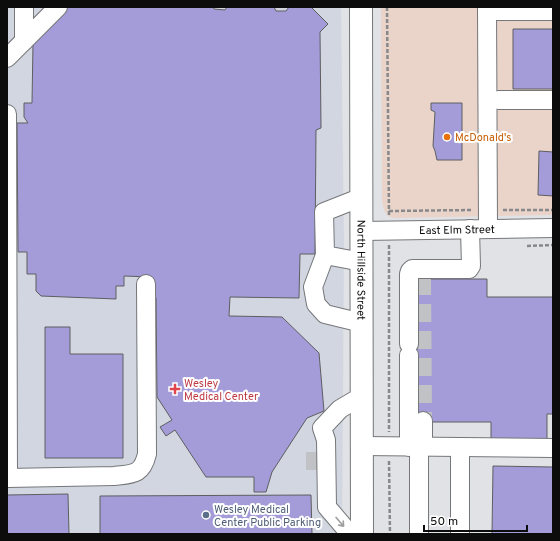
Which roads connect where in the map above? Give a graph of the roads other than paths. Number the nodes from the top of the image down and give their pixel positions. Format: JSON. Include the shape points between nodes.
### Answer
{"nodes":[{"id":1,"x":24,"y":7,"type":"edge"},
{"id":2,"x":58,"y":7,"type":"edge"},
{"id":3,"x":361,"y":7,"type":"edge"},
{"id":4,"x":487,"y":9,"type":"edge"},
{"id":5,"x":553,"y":11,"type":"edge"},
{"id":6,"x":24,"y":41,"type":"junction"},
{"id":7,"x":7,"y":58,"type":"edge"},
{"id":8,"x":498,"y":100,"type":"dead end"},
{"id":9,"x":553,"y":100,"type":"edge"},
{"id":10,"x":7,"y":114,"type":"edge"},
{"id":11,"x":362,"y":197,"type":"junction"},
{"id":12,"x":553,"y":228,"type":"edge"},
{"id":13,"x":470,"y":229,"type":"junction"},
{"id":14,"x":488,"y":229,"type":"junction"},
{"id":15,"x":362,"y":230,"type":"junction"},
{"id":16,"x":325,"y":254,"type":"junction"},
{"id":17,"x":362,"y":262,"type":"junction"},
{"id":18,"x":146,"y":284,"type":"dead end"},
{"id":19,"x":362,"y":323,"type":"junction"},
{"id":20,"x":362,"y":396,"type":"junction"},
{"id":21,"x":423,"y":421,"type":"tunnel mouth"},
{"id":22,"x":362,"y":446,"type":"junction"},
{"id":23,"x":417,"y":447,"type":"junction"},
{"id":24,"x":460,"y":447,"type":"junction"},
{"id":25,"x":553,"y":448,"type":"edge"},
{"id":26,"x":315,"y":470,"type":"tunnel mouth"},
{"id":27,"x":8,"y":478,"type":"edge"},
{"id":28,"x":327,"y":508,"type":"junction"},
{"id":29,"x":350,"y":534,"type":"edge"},
{"id":30,"x":362,"y":534,"type":"edge"},
{"id":31,"x":419,"y":534,"type":"edge"},
{"id":32,"x":460,"y":534,"type":"edge"}],
"edges":[{"from":1,"to":6,"type":"street"},
{"from":2,"to":6,"type":"street"},
{"from":3,"to":11,"type":"main road","name":"North Hillside Street"},
{"from":4,"to":5,"type":"street"},
{"from":4,"to":14,"type":"street"},
{"from":6,"to":7,"type":"street"},
{"from":8,"to":9,"type":"street"},
{"from":10,"to":27,"type":"street"},
{"from":11,"to":15,"type":"main road","name":"North Hillside Street"},
{"from":11,"to":16,"type":"street","via":[[324,212]]},
{"from":12,"to":14,"type":"street","name":"East Elm Street"},
{"from":13,"to":14,"type":"street","name":"East Elm Street"},
{"from":13,"to":15,"type":"street","name":"East Elm Street"},
{"from":13,"to":23,"type":"street","via":[[469,269],[422,273],[412,269],[409,274],[409,350]]},
{"from":15,"to":17,"type":"main road","name":"North Hillside Street"},
{"from":16,"to":17,"type":"street"},
{"from":16,"to":19,"type":"street","via":[[313,286],[316,304],[325,314]]},
{"from":17,"to":19,"type":"main road","name":"North Hillside Street"},
{"from":18,"to":27,"type":"street","via":[[148,454],[145,465],[138,472],[129,475]]},
{"from":19,"to":20,"type":"main road","name":"North Hillside Street"},
{"from":20,"to":22,"type":"main road","name":"North Hillside Street"},
{"from":20,"to":28,"type":"street","via":[[340,409],[318,436],[326,440]]},
{"from":21,"to":23,"type":"street"},
{"from":22,"to":23,"type":"street"},
{"from":22,"to":30,"type":"main road","name":"North Hillside Street"},
{"from":23,"to":24,"type":"street"},
{"from":23,"to":31,"type":"street"},
{"from":24,"to":25,"type":"street"},
{"from":24,"to":32,"type":"street"},
{"from":26,"to":28,"type":"street","via":[[319,493]]},
{"from":28,"to":29,"type":"street","one_way":true}]}
